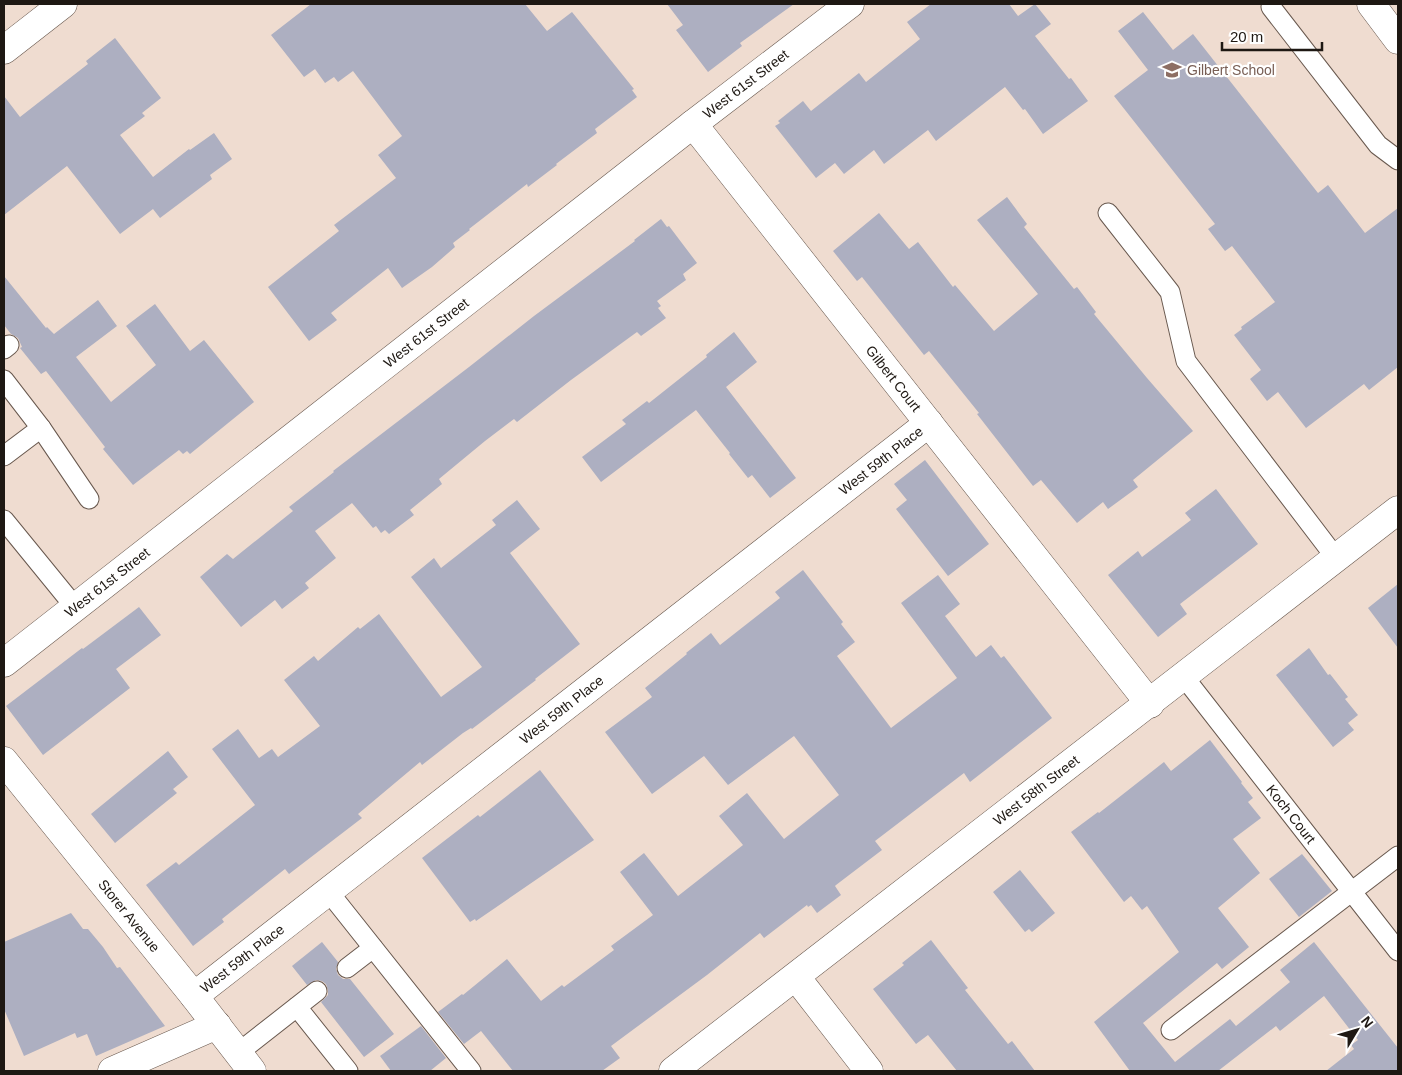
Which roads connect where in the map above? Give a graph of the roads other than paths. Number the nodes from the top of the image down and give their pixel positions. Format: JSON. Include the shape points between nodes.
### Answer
{"nodes":[{"id":1,"x":63,"y":4,"type":"edge"},
{"id":2,"x":1370,"y":4,"type":"edge"},
{"id":3,"x":1271,"y":7,"type":"dead end"},
{"id":4,"x":837,"y":8,"type":"edge"},
{"id":5,"x":1398,"y":40,"type":"edge"},
{"id":6,"x":4,"y":50,"type":"edge"},
{"id":7,"x":693,"y":124,"type":"junction"},
{"id":8,"x":1398,"y":160,"type":"edge"},
{"id":9,"x":1108,"y":213,"type":"dead end"},
{"id":10,"x":4,"y":380,"type":"edge"},
{"id":11,"x":929,"y":423,"type":"junction"},
{"id":12,"x":41,"y":428,"type":"junction"},
{"id":13,"x":4,"y":456,"type":"edge"},
{"id":14,"x":89,"y":499,"type":"dead end"},
{"id":15,"x":1398,"y":510,"type":"edge"},
{"id":16,"x":4,"y":520,"type":"edge"},
{"id":17,"x":1336,"y":558,"type":"junction"},
{"id":18,"x":76,"y":607,"type":"junction"},
{"id":19,"x":4,"y":663,"type":"edge"},
{"id":20,"x":1184,"y":677,"type":"junction"},
{"id":21,"x":1150,"y":704,"type":"junction"},
{"id":22,"x":4,"y":761,"type":"edge"},
{"id":23,"x":1398,"y":856,"type":"edge"},
{"id":24,"x":328,"y":891,"type":"junction"},
{"id":25,"x":1352,"y":892,"type":"junction"},
{"id":26,"x":373,"y":948,"type":"junction"},
{"id":27,"x":1398,"y":951,"type":"edge"},
{"id":28,"x":347,"y":968,"type":"dead end"},
{"id":29,"x":796,"y":977,"type":"junction"},
{"id":30,"x":317,"y":991,"type":"dead end"},
{"id":31,"x":194,"y":996,"type":"junction"},
{"id":32,"x":297,"y":1007,"type":"junction"},
{"id":33,"x":216,"y":1025,"type":"junction"},
{"id":34,"x":1171,"y":1030,"type":"dead end"},
{"id":35,"x":245,"y":1062,"type":"edge"},
{"id":36,"x":112,"y":1071,"type":"edge"},
{"id":37,"x":348,"y":1071,"type":"edge"},
{"id":38,"x":471,"y":1071,"type":"edge"},
{"id":39,"x":673,"y":1071,"type":"edge"},
{"id":40,"x":869,"y":1071,"type":"edge"}],
"edges":[{"from":1,"to":6,"type":"street"},
{"from":2,"to":5,"type":"street"},
{"from":3,"to":8,"type":"lane","via":[[1378,145]]},
{"from":4,"to":7,"type":"street","name":"West 61st Street"},
{"from":7,"to":11,"type":"street","name":"Gilbert Court"},
{"from":7,"to":18,"type":"street","name":"West 61st Street"},
{"from":9,"to":17,"type":"lane","via":[[1170,292],[1186,361]]},
{"from":10,"to":12,"type":"lane"},
{"from":11,"to":21,"type":"street","name":"Gilbert Court"},
{"from":11,"to":24,"type":"street","name":"West 59th Place"},
{"from":12,"to":13,"type":"lane"},
{"from":12,"to":14,"type":"lane"},
{"from":15,"to":17,"type":"street","name":"West 58th Street"},
{"from":16,"to":18,"type":"lane"},
{"from":17,"to":20,"type":"street","name":"West 58th Street"},
{"from":18,"to":19,"type":"street","name":"West 61st Street"},
{"from":20,"to":21,"type":"street","name":"West 58th Street"},
{"from":20,"to":25,"type":"lane","name":"Koch Court"},
{"from":21,"to":29,"type":"street","name":"West 58th Street"},
{"from":22,"to":31,"type":"street","name":"Storer Avenue"},
{"from":23,"to":25,"type":"lane"},
{"from":24,"to":26,"type":"lane"},
{"from":24,"to":31,"type":"street","name":"West 59th Place"},
{"from":25,"to":27,"type":"lane","name":"Koch Court"},
{"from":25,"to":34,"type":"lane"},
{"from":26,"to":28,"type":"lane"},
{"from":26,"to":38,"type":"lane"},
{"from":29,"to":39,"type":"street","name":"West 58th Street"},
{"from":29,"to":40,"type":"street"},
{"from":30,"to":32,"type":"lane"},
{"from":31,"to":33,"type":"street","name":"Storer Avenue"},
{"from":32,"to":35,"type":"lane"},
{"from":32,"to":37,"type":"lane"},
{"from":33,"to":35,"type":"street","name":"Storer Avenue"},
{"from":33,"to":36,"type":"street"}]}
